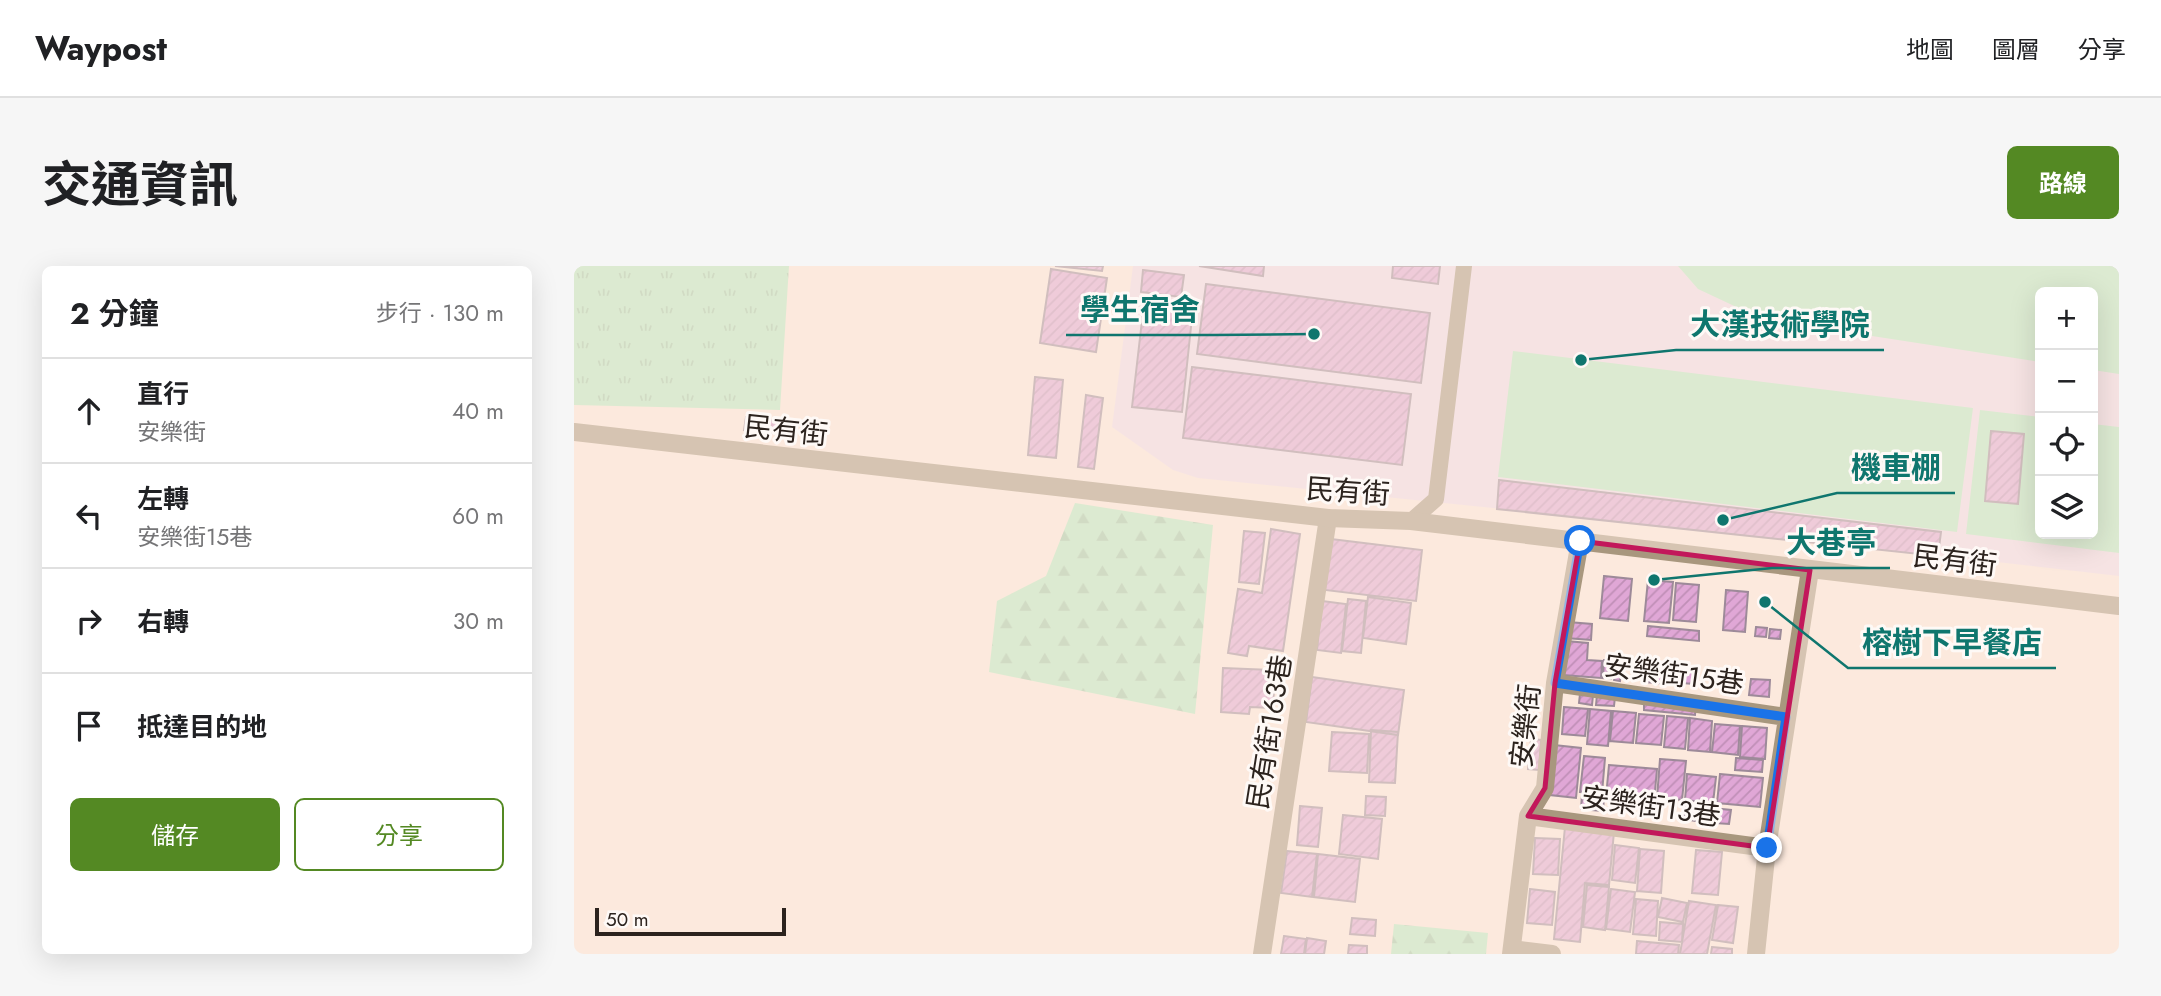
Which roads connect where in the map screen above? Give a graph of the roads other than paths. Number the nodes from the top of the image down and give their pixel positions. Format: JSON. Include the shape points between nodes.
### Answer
{"nodes":[{"id":1,"x":1464,"y":266,"type":"edge"},
{"id":2,"x":574,"y":432,"type":"edge"},
{"id":3,"x":1328,"y":518,"type":"junction"},
{"id":4,"x":1411,"y":521,"type":"junction"},
{"id":5,"x":1580,"y":541,"type":"junction"},
{"id":6,"x":1810,"y":570,"type":"junction"},
{"id":7,"x":2119,"y":606,"type":"edge"},
{"id":8,"x":1555,"y":683,"type":"junction"},
{"id":9,"x":1786,"y":717,"type":"junction"},
{"id":10,"x":1528,"y":816,"type":"junction"},
{"id":11,"x":1767,"y":848,"type":"junction"},
{"id":12,"x":1511,"y":951,"type":"edge"},
{"id":13,"x":1262,"y":954,"type":"edge"},
{"id":14,"x":1552,"y":954,"type":"edge"},
{"id":15,"x":1756,"y":954,"type":"edge"}],
"edges":[{"from":1,"to":4,"type":"lane","via":[[1436,499]]},
{"from":2,"to":3,"type":"street","name":"民有街"},
{"from":3,"to":4,"type":"street","name":"民有街"},
{"from":3,"to":13,"type":"street","name":"民有街163巷"},
{"from":4,"to":5,"type":"street","name":"民有街"},
{"from":5,"to":6,"type":"street","name":"民有街"},
{"from":5,"to":8,"type":"street","name":"安樂街"},
{"from":6,"to":7,"type":"street","name":"民有街"},
{"from":6,"to":9,"type":"street"},
{"from":8,"to":9,"type":"street","name":"安樂街15巷"},
{"from":8,"to":10,"type":"street","name":"安樂街","via":[[1545,788]]},
{"from":9,"to":11,"type":"street"},
{"from":10,"to":11,"type":"street","name":"安樂街13巷"},
{"from":10,"to":12,"type":"street","name":"安樂街"},
{"from":11,"to":15,"type":"street"},
{"from":12,"to":14,"type":"street"}]}
